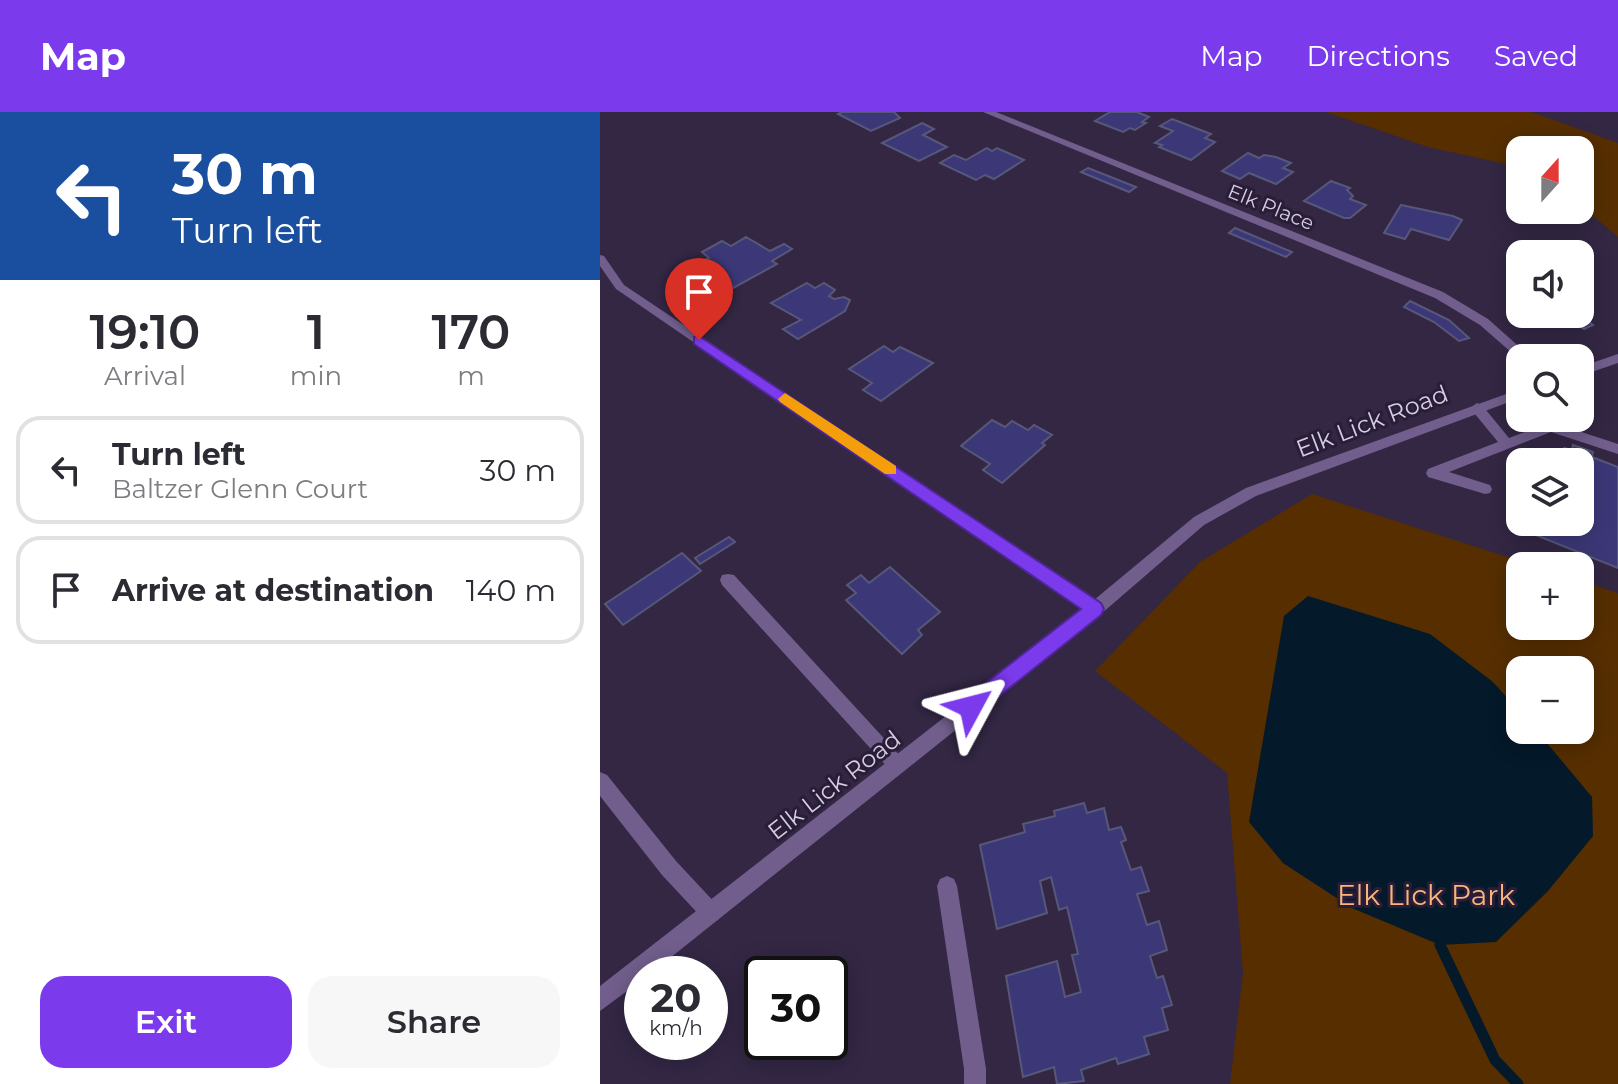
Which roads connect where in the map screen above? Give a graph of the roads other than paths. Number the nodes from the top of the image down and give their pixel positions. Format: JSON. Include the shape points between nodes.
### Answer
{"nodes":[{"id":1,"x":988,"y":112,"type":"edge"},
{"id":2,"x":600,"y":258,"type":"edge"},
{"id":3,"x":1510,"y":344,"type":"edge"},
{"id":4,"x":1618,"y":358,"type":"edge"},
{"id":5,"x":1594,"y":367,"type":"edge"},
{"id":6,"x":1506,"y":398,"type":"edge"},
{"id":7,"x":1477,"y":408,"type":"junction"},
{"id":8,"x":1507,"y":444,"type":"junction"},
{"id":9,"x":1618,"y":449,"type":"edge"},
{"id":10,"x":1485,"y":489,"type":"dead end"},
{"id":11,"x":728,"y":580,"type":"dead end"},
{"id":12,"x":1095,"y":609,"type":"junction"},
{"id":13,"x":897,"y":765,"type":"junction"},
{"id":14,"x":600,"y":781,"type":"edge"},
{"id":15,"x":947,"y":886,"type":"dead end"},
{"id":16,"x":711,"y":913,"type":"junction"},
{"id":17,"x":600,"y":1000,"type":"edge"},
{"id":18,"x":975,"y":1084,"type":"edge"}],
"edges":[{"from":1,"to":3,"type":"street","name":"Elk Place","via":[[1439,295]]},
{"from":2,"to":12,"type":"street","via":[[620,287]]},
{"from":4,"to":5,"type":"street"},
{"from":6,"to":7,"type":"street","name":"Elk Lick Road"},
{"from":7,"to":8,"type":"street"},
{"from":7,"to":12,"type":"street","name":"Elk Lick Road","via":[[1251,492],[1199,521]]},
{"from":8,"to":9,"type":"street","via":[[1551,427]]},
{"from":8,"to":10,"type":"street","via":[[1433,473]]},
{"from":11,"to":13,"type":"street"},
{"from":12,"to":13,"type":"street","name":"Elk Lick Road"},
{"from":13,"to":16,"type":"street","name":"Elk Lick Road"},
{"from":14,"to":16,"type":"street"},
{"from":15,"to":18,"type":"street"},
{"from":16,"to":17,"type":"street","name":"Elk Lick Road"}]}
